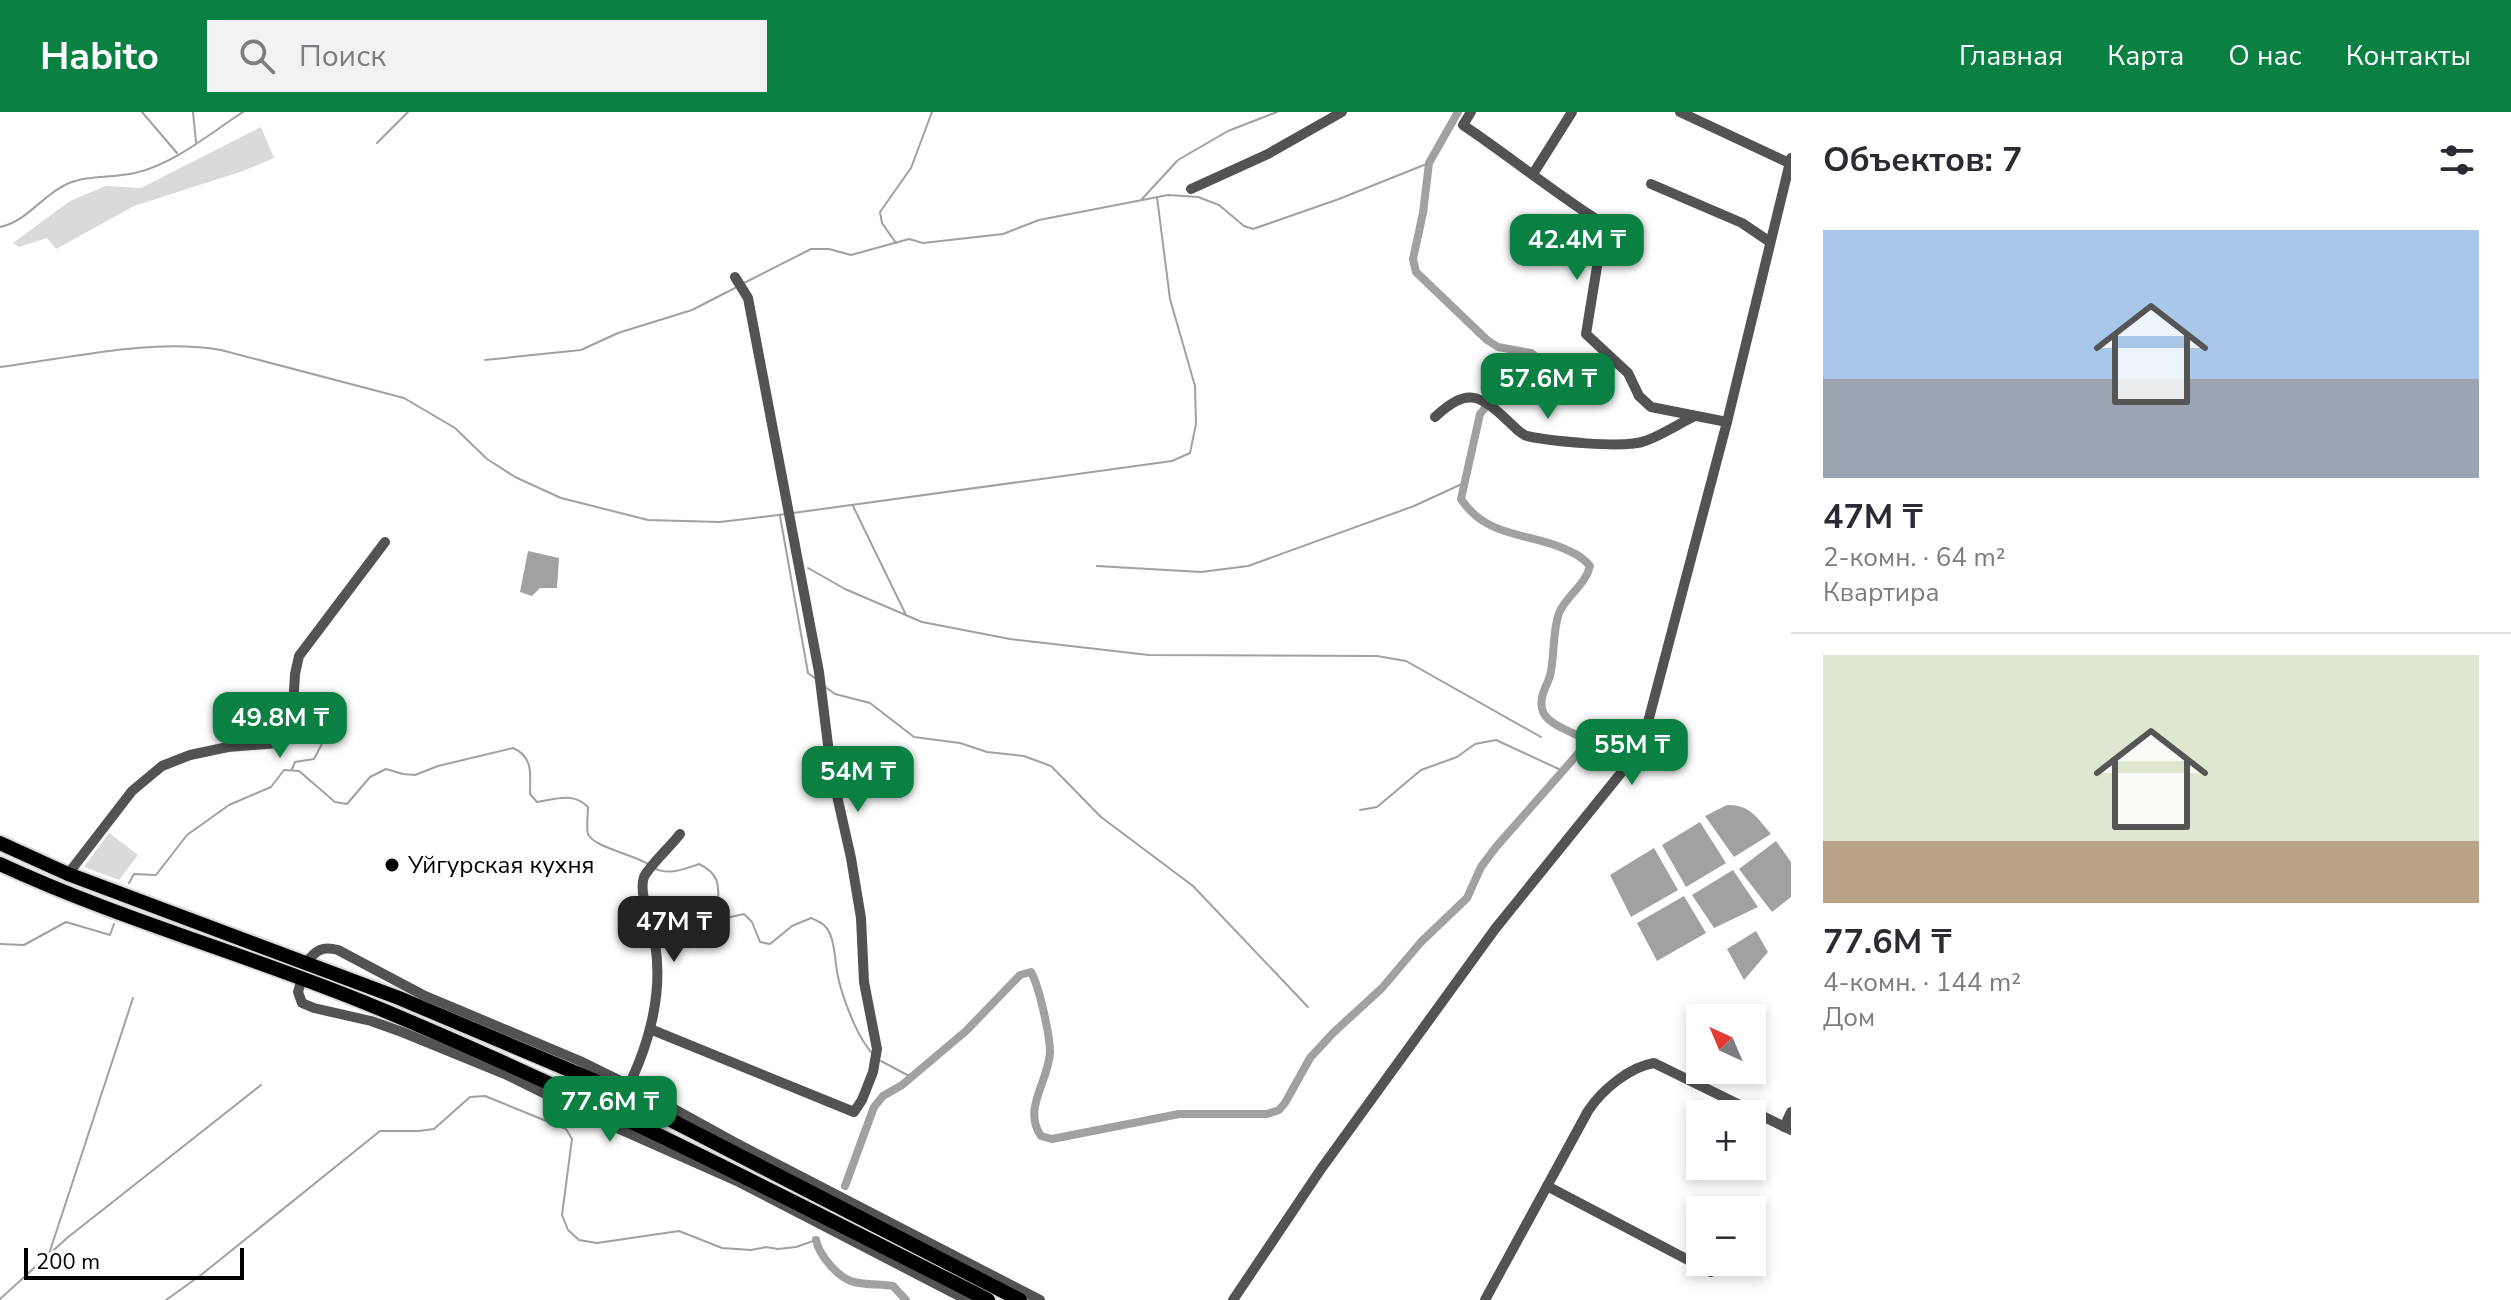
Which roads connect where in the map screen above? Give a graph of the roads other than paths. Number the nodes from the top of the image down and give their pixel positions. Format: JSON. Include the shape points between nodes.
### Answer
{"nodes":[{"id":1,"x":1342,"y":112,"type":"edge"},
{"id":2,"x":1471,"y":112,"type":"edge"},
{"id":3,"x":1572,"y":112,"type":"edge"},
{"id":4,"x":1680,"y":112,"type":"edge"},
{"id":5,"x":1790,"y":161,"type":"edge"},
{"id":6,"x":1533,"y":174,"type":"junction"},
{"id":7,"x":1651,"y":184,"type":"dead end"},
{"id":8,"x":1191,"y":189,"type":"dead end"},
{"id":9,"x":1770,"y":242,"type":"junction"},
{"id":10,"x":735,"y":277,"type":"dead end"},
{"id":11,"x":1695,"y":416,"type":"junction"},
{"id":12,"x":1435,"y":417,"type":"dead end"},
{"id":13,"x":1727,"y":422,"type":"junction"},
{"id":14,"x":385,"y":542,"type":"dead end"},
{"id":15,"x":680,"y":834,"type":"dead end"},
{"id":16,"x":0,"y":843,"type":"edge"},
{"id":17,"x":0,"y":864,"type":"edge"},
{"id":18,"x":0,"y":874,"type":"edge"},
{"id":19,"x":68,"y":874,"type":"junction"},
{"id":20,"x":52,"y":886,"type":"junction"},
{"id":21,"x":306,"y":963,"type":"junction"},
{"id":22,"x":302,"y":978,"type":"junction"},
{"id":23,"x":650,"y":1029,"type":"junction"},
{"id":24,"x":626,"y":1091,"type":"junction"},
{"id":25,"x":594,"y":1111,"type":"junction"},
{"id":26,"x":1791,"y":1112,"type":"edge"},
{"id":27,"x":614,"y":1114,"type":"junction"},
{"id":28,"x":1787,"y":1128,"type":"edge"},
{"id":29,"x":1547,"y":1186,"type":"junction"},
{"id":30,"x":1686,"y":1259,"type":"edge"},
{"id":31,"x":967,"y":1300,"type":"edge"},
{"id":32,"x":988,"y":1300,"type":"edge"},
{"id":33,"x":1020,"y":1300,"type":"edge"},
{"id":34,"x":1040,"y":1300,"type":"edge"},
{"id":35,"x":1233,"y":1300,"type":"edge"},
{"id":36,"x":1485,"y":1300,"type":"edge"}],
"edges":[{"from":1,"to":8,"type":"street"},
{"from":2,"to":6,"type":"street","via":[[1463,125]]},
{"from":3,"to":6,"type":"street"},
{"from":4,"to":5,"type":"street"},
{"from":5,"to":9,"type":"street"},
{"from":6,"to":11,"type":"street","via":[[1599,221],[1602,236],[1586,334],[1628,373],[1651,407]]},
{"from":7,"to":9,"type":"street","via":[[1742,223]]},
{"from":9,"to":13,"type":"street"},
{"from":10,"to":23,"type":"street","via":[[748,298],[819,672],[831,769],[861,918],[864,982],[877,1049],[873,1072],[854,1112]]},
{"from":11,"to":12,"type":"street","via":[[1643,442],[1621,446],[1524,435],[1479,399],[1453,401]]},
{"from":11,"to":13,"type":"street"},
{"from":13,"to":35,"type":"street","via":[[1643,741],[1495,929]]},
{"from":14,"to":19,"type":"street","via":[[299,656],[288,736],[279,743],[228,747],[162,766],[132,791]]},
{"from":15,"to":23,"type":"street","via":[[644,877],[657,968]]},
{"from":16,"to":19,"type":"highway"},
{"from":17,"to":20,"type":"highway"},
{"from":18,"to":20,"type":"highway"},
{"from":19,"to":21,"type":"highway"},
{"from":20,"to":22,"type":"highway"},
{"from":21,"to":24,"type":"highway"},
{"from":21,"to":24,"type":"street","via":[[326,947],[338,950],[423,995],[580,1061]]},
{"from":22,"to":25,"type":"highway","via":[[497,1058]]},
{"from":22,"to":25,"type":"street","via":[[302,1003],[429,1041]]},
{"from":23,"to":24,"type":"street"},
{"from":24,"to":27,"type":"street"},
{"from":24,"to":33,"type":"highway"},
{"from":24,"to":34,"type":"street"},
{"from":25,"to":27,"type":"highway"},
{"from":25,"to":31,"type":"street"},
{"from":26,"to":28,"type":"street"},
{"from":27,"to":32,"type":"highway"},
{"from":28,"to":29,"type":"street","via":[[1654,1063],[1641,1065],[1598,1096]]},
{"from":29,"to":30,"type":"street"},
{"from":29,"to":36,"type":"street"}]}
